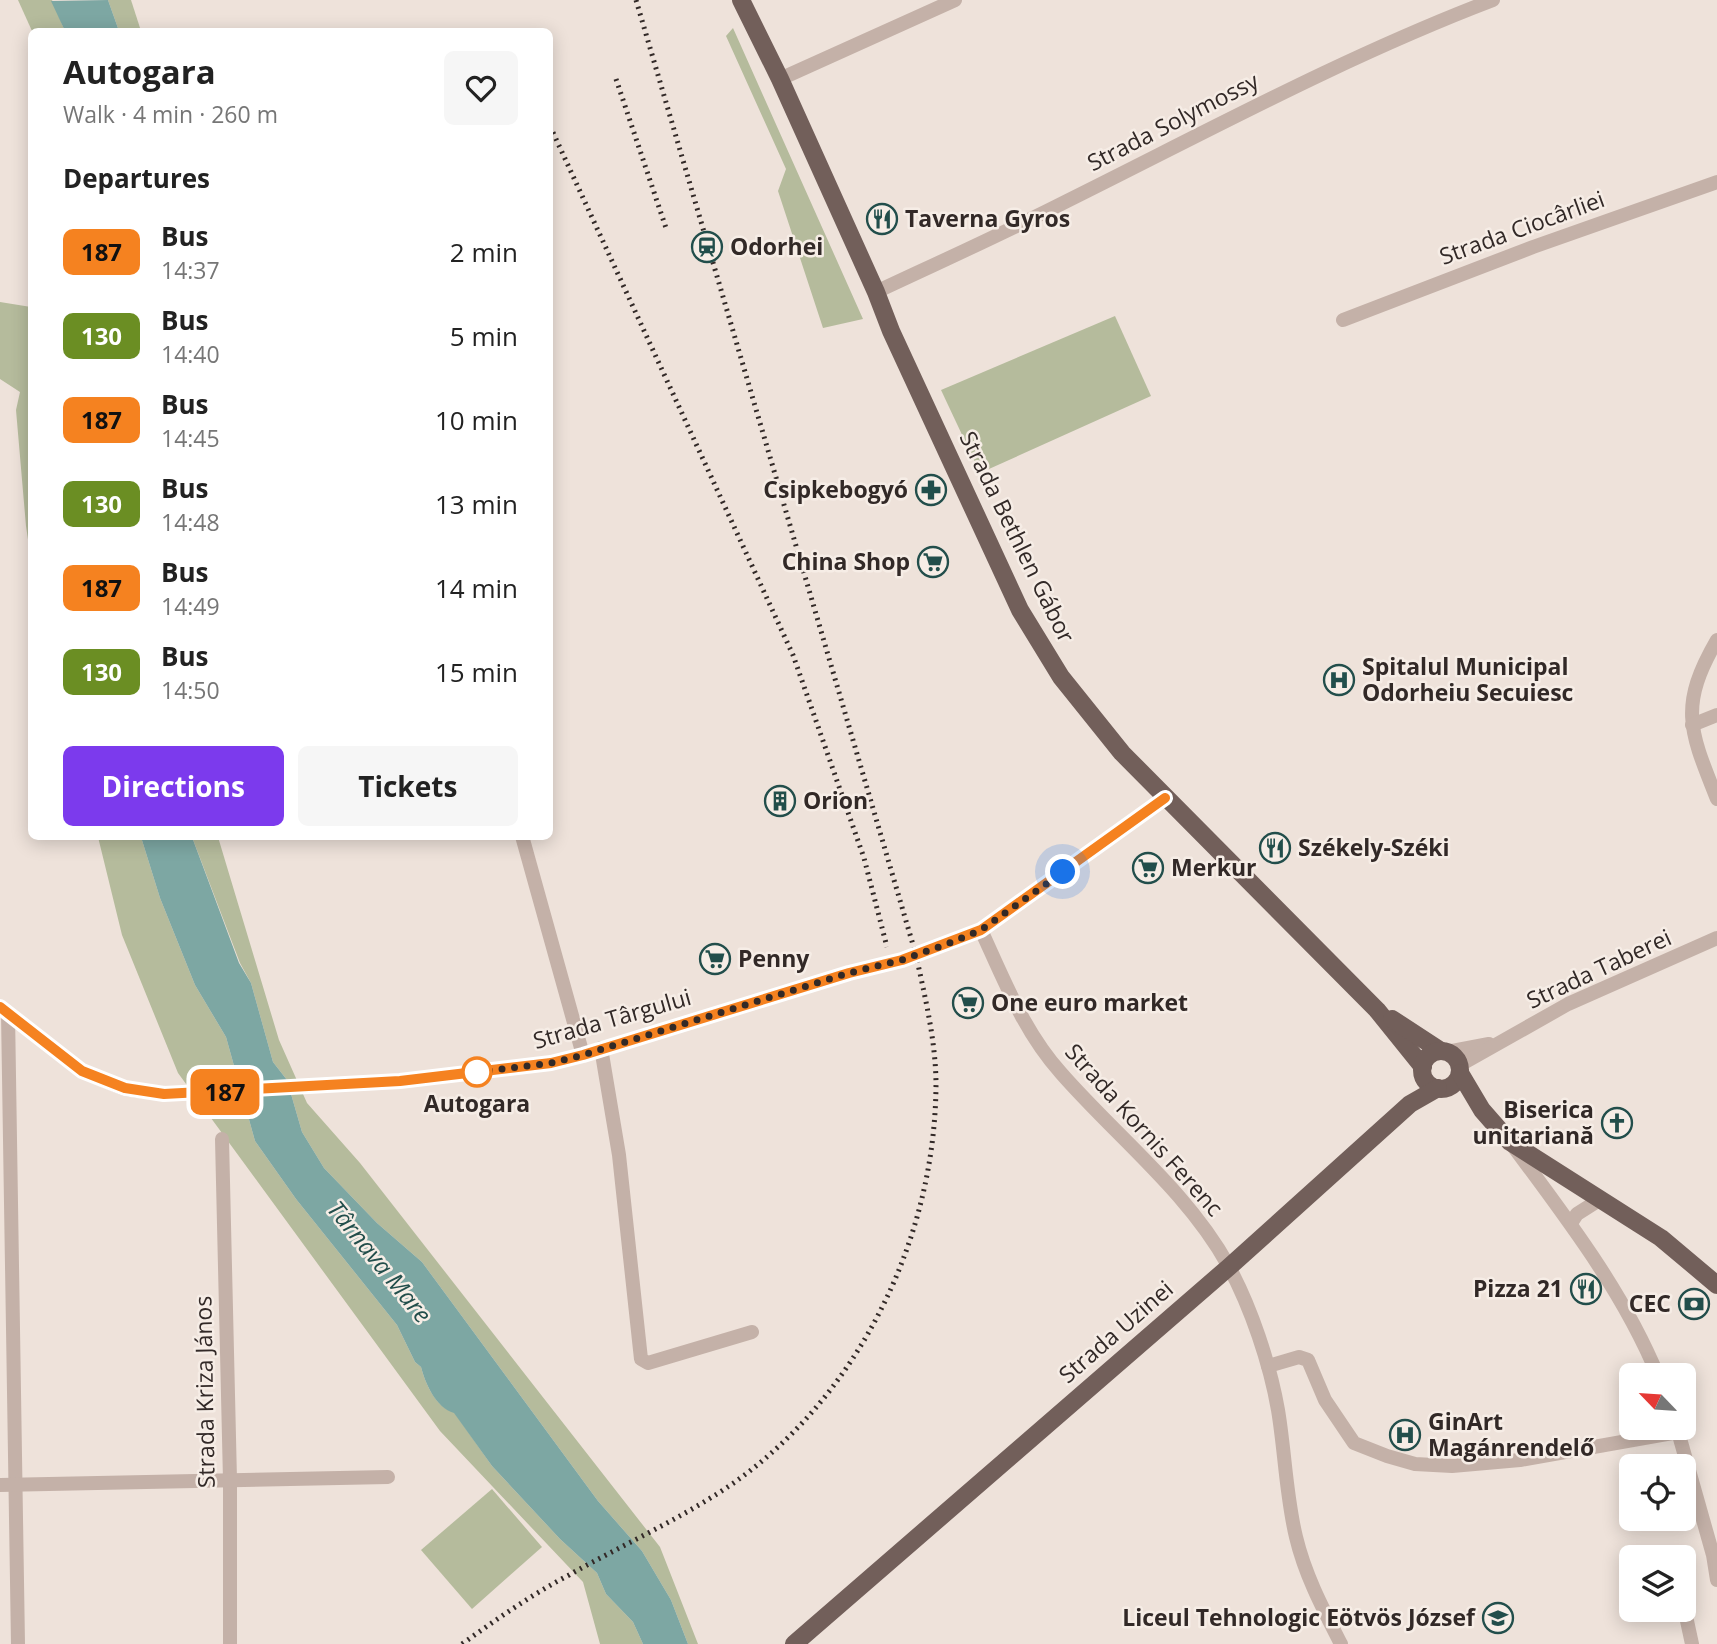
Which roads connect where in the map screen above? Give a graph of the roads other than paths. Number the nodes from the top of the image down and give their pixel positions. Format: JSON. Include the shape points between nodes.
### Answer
{"nodes":[{"id":1,"x":741,"y":0,"type":"edge"},
{"id":2,"x":955,"y":0,"type":"edge"},
{"id":3,"x":1493,"y":0,"type":"edge"},
{"id":4,"x":780,"y":79,"type":"junction"},
{"id":5,"x":1717,"y":182,"type":"edge"},
{"id":6,"x":876,"y":292,"type":"junction"},
{"id":7,"x":1343,"y":320,"type":"dead end"},
{"id":8,"x":1717,"y":640,"type":"edge"},
{"id":9,"x":1717,"y":715,"type":"edge"},
{"id":10,"x":1692,"y":724,"type":"junction"},
{"id":11,"x":1165,"y":798,"type":"junction"},
{"id":12,"x":1717,"y":799,"type":"edge"},
{"id":13,"x":523,"y":840,"type":"edge"},
{"id":14,"x":981,"y":930,"type":"junction"},
{"id":15,"x":1717,"y":939,"type":"edge"},
{"id":16,"x":4,"y":1010,"type":"edge"},
{"id":17,"x":1377,"y":1010,"type":"junction"},
{"id":18,"x":601,"y":1048,"type":"junction"},
{"id":19,"x":583,"y":1055,"type":"junction"},
{"id":20,"x":1452,"y":1060,"type":"junction"},
{"id":21,"x":1423,"y":1068,"type":"junction"},
{"id":22,"x":1442,"y":1088,"type":"junction"},
{"id":23,"x":1410,"y":1104,"type":"junction"},
{"id":24,"x":1482,"y":1110,"type":"junction"},
{"id":25,"x":222,"y":1139,"type":"dead end"},
{"id":26,"x":1510,"y":1142,"type":"junction"},
{"id":27,"x":1599,"y":1200,"type":"junction"},
{"id":28,"x":1571,"y":1223,"type":"junction"},
{"id":29,"x":1229,"y":1267,"type":"junction"},
{"id":30,"x":1717,"y":1285,"type":"edge"},
{"id":31,"x":752,"y":1332,"type":"dead end"},
{"id":32,"x":1652,"y":1363,"type":"edge"},
{"id":33,"x":1268,"y":1366,"type":"junction"},
{"id":34,"x":1625,"y":1440,"type":"edge"},
{"id":35,"x":1681,"y":1440,"type":"edge"},
{"id":36,"x":388,"y":1476,"type":"dead end"},
{"id":37,"x":230,"y":1480,"type":"junction"},
{"id":38,"x":0,"y":1485,"type":"edge"},
{"id":39,"x":16,"y":1485,"type":"junction"},
{"id":40,"x":1717,"y":1580,"type":"edge"},
{"id":41,"x":1687,"y":1622,"type":"edge"},
{"id":42,"x":18,"y":1644,"type":"edge"},
{"id":43,"x":230,"y":1644,"type":"edge"},
{"id":44,"x":794,"y":1644,"type":"edge"},
{"id":45,"x":1341,"y":1644,"type":"edge"},
{"id":46,"x":1692,"y":1644,"type":"edge"}],
"edges":[{"from":1,"to":4,"type":"main road","name":"Strada Bethlen Gábor"},
{"from":2,"to":4,"type":"street"},
{"from":3,"to":6,"type":"street","name":"Strada Solymossy","via":[[1343,63]]},
{"from":4,"to":6,"type":"main road","name":"Strada Bethlen Gábor"},
{"from":5,"to":7,"type":"street","name":"Strada Ciocârliei"},
{"from":6,"to":11,"type":"main road","name":"Strada Bethlen Gábor","via":[[1026,621],[1081,704]]},
{"from":8,"to":10,"type":"street","via":[[1694,687]]},
{"from":9,"to":10,"type":"street"},
{"from":10,"to":12,"type":"street"},
{"from":11,"to":14,"type":"street","name":"Strada Târgului"},
{"from":11,"to":17,"type":"main road","name":"Strada Bethlen Gábor"},
{"from":13,"to":19,"type":"street"},
{"from":14,"to":18,"type":"street","name":"Strada Târgului","via":[[902,960]]},
{"from":14,"to":29,"type":"street","name":"Strada Kornis Ferenc","via":[[1039,1046],[1187,1208]]},
{"from":15,"to":20,"type":"street","name":"Strada Taberei","via":[[1568,1004],[1500,1042]]},
{"from":16,"to":19,"type":"street","name":"Strada Târgului","via":[[70,1063],[105,1082],[164,1094],[400,1081]]},
{"from":16,"to":39,"type":"street"},
{"from":17,"to":20,"type":"main road"},
{"from":17,"to":21,"type":"main road"},
{"from":18,"to":19,"type":"street","name":"Strada Târgului"},
{"from":18,"to":31,"type":"street","via":[[619,1155],[641,1359],[648,1363]]},
{"from":20,"to":21,"type":"main road","via":[[1429,1055]]},
{"from":20,"to":22,"type":"main road","via":[[1455,1083]]},
{"from":20,"to":24,"type":"main road"},
{"from":21,"to":22,"type":"main road","via":[[1427,1082]]},
{"from":21,"to":23,"type":"main road"},
{"from":22,"to":23,"type":"main road"},
{"from":22,"to":24,"type":"main road"},
{"from":23,"to":29,"type":"main road","name":"Strada Uzinei"},
{"from":24,"to":26,"type":"main road"},
{"from":25,"to":37,"type":"street","name":"Strada Kriza János"},
{"from":26,"to":27,"type":"main road"},
{"from":26,"to":28,"type":"street"},
{"from":27,"to":28,"type":"street"},
{"from":27,"to":30,"type":"main road","via":[[1661,1238]]},
{"from":28,"to":32,"type":"street","via":[[1627,1312]]},
{"from":29,"to":33,"type":"street","name":"Strada Kornis Ferenc"},
{"from":29,"to":44,"type":"main road","name":"Strada Uzinei"},
{"from":33,"to":34,"type":"street","via":[[1299,1357],[1308,1360],[1325,1401],[1354,1443],[1415,1464],[1520,1460]]},
{"from":33,"to":45,"type":"street","name":"Strada Kornis Ferenc","via":[[1295,1534],[1306,1573]]},
{"from":35,"to":40,"type":"street"},
{"from":36,"to":37,"type":"street"},
{"from":37,"to":39,"type":"street"},
{"from":37,"to":43,"type":"street","name":"Strada Kriza János"},
{"from":38,"to":39,"type":"street"},
{"from":39,"to":42,"type":"street"},
{"from":41,"to":46,"type":"street"}]}
